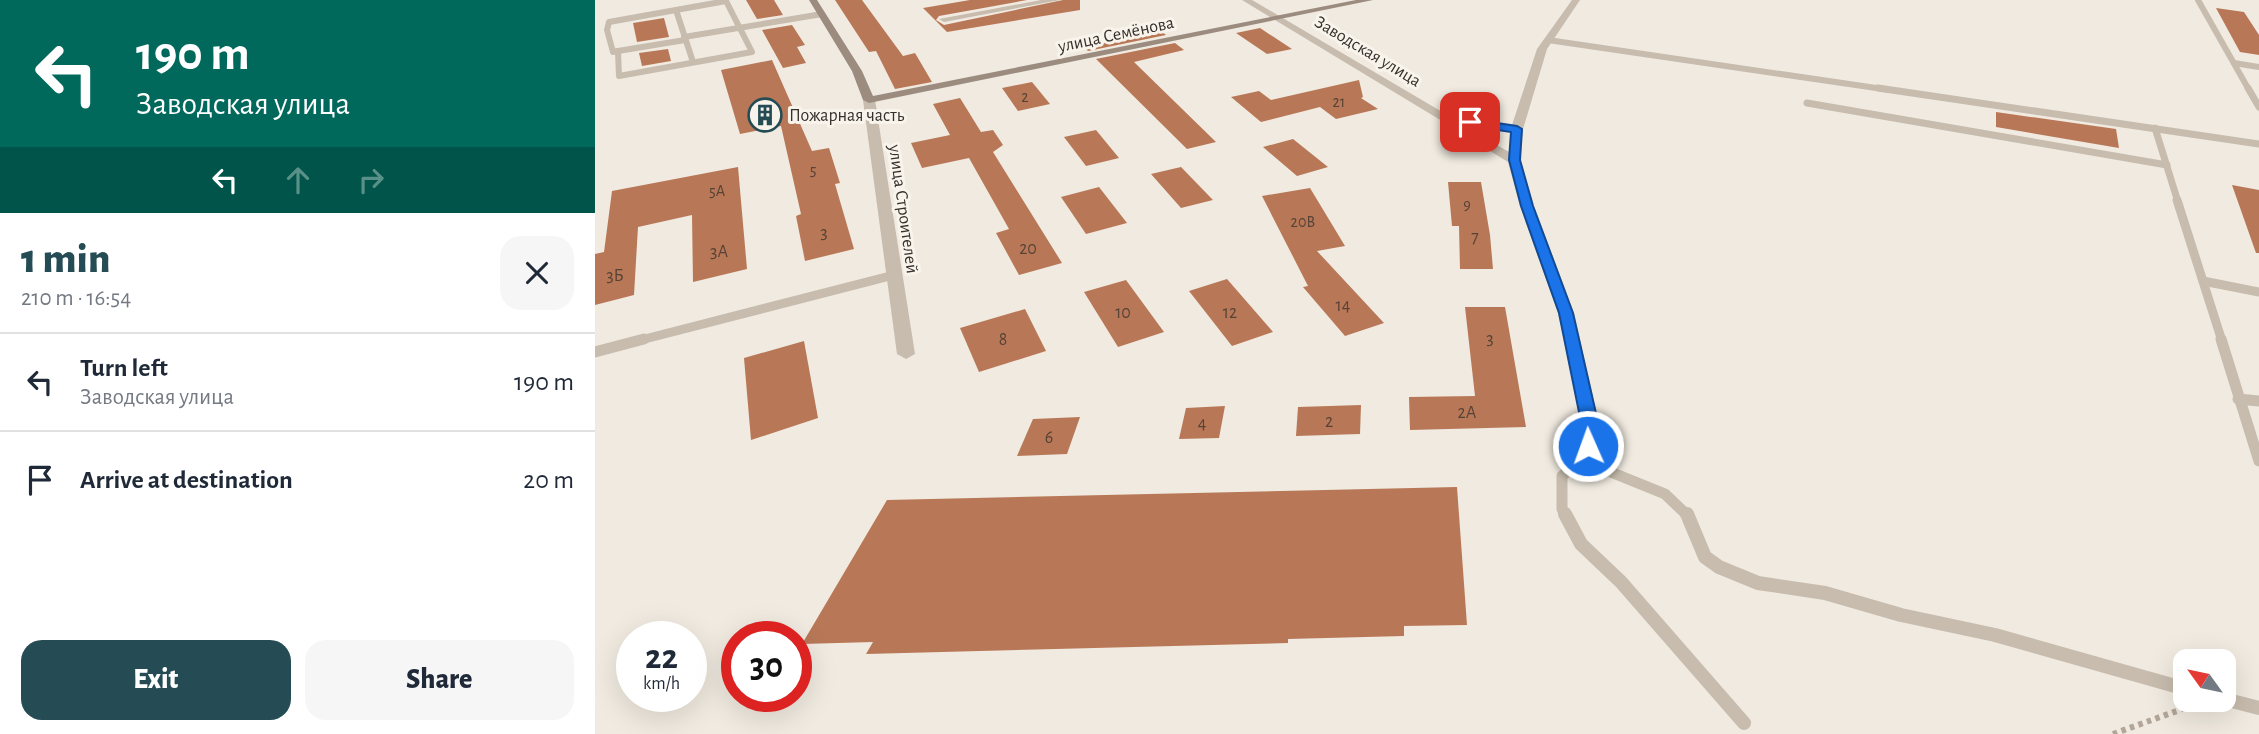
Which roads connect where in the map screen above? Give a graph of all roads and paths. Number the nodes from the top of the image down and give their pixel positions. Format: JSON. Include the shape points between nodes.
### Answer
{"nodes":[{"id":1,"x":813,"y":0,"type":"edge"},
{"id":2,"x":1056,"y":0,"type":"edge"},
{"id":3,"x":1245,"y":0,"type":"edge"},
{"id":4,"x":1369,"y":0,"type":"edge"},
{"id":5,"x":1576,"y":0,"type":"edge"},
{"id":6,"x":2198,"y":0,"type":"edge"},
{"id":7,"x":676,"y":10,"type":"junction"},
{"id":8,"x":822,"y":14,"type":"junction"},
{"id":9,"x":1277,"y":18,"type":"junction"},
{"id":10,"x":944,"y":19,"type":"dead end"},
{"id":11,"x":742,"y":28,"type":"junction"},
{"id":12,"x":685,"y":39,"type":"junction"},
{"id":13,"x":1548,"y":40,"type":"junction"},
{"id":14,"x":618,"y":51,"type":"junction"},
{"id":15,"x":693,"y":62,"type":"junction"},
{"id":16,"x":2234,"y":63,"type":"junction"},
{"id":17,"x":2259,"y":66,"type":"edge"},
{"id":18,"x":869,"y":100,"type":"junction"},
{"id":19,"x":1807,"y":103,"type":"dead end"},
{"id":20,"x":2259,"y":107,"type":"edge"},
{"id":21,"x":1446,"y":119,"type":"junction"},
{"id":22,"x":2155,"y":128,"type":"junction"},
{"id":23,"x":1517,"y":129,"type":"junction"},
{"id":24,"x":2259,"y":144,"type":"edge"},
{"id":25,"x":1514,"y":160,"type":"junction"},
{"id":26,"x":2167,"y":165,"type":"junction"},
{"id":27,"x":894,"y":275,"type":"junction"},
{"id":28,"x":2203,"y":281,"type":"junction"},
{"id":29,"x":2259,"y":292,"type":"edge"},
{"id":30,"x":595,"y":352,"type":"edge"},
{"id":31,"x":906,"y":354,"type":"dead end"},
{"id":32,"x":2238,"y":399,"type":"junction"},
{"id":33,"x":2259,"y":401,"type":"edge"},
{"id":34,"x":1581,"y":460,"type":"junction"},
{"id":35,"x":2259,"y":461,"type":"edge"},
{"id":36,"x":2173,"y":685,"type":"edge"},
{"id":37,"x":2237,"y":702,"type":"edge"},
{"id":38,"x":2259,"y":708,"type":"edge"},
{"id":39,"x":2173,"y":712,"type":"edge"},
{"id":40,"x":1744,"y":723,"type":"dead end"},
{"id":41,"x":2113,"y":734,"type":"edge"}],
"edges":[{"from":1,"to":8,"type":"street","name":"улица Строителей"},
{"from":2,"to":10,"type":"street"},
{"from":3,"to":9,"type":"street","name":"Заводская улица"},
{"from":4,"to":9,"type":"street","name":"улица Семёнова"},
{"from":5,"to":13,"type":"street"},
{"from":6,"to":16,"type":"lane"},
{"from":7,"to":11,"type":"lane","via":[[726,1]]},
{"from":7,"to":12,"type":"lane"},
{"from":7,"to":14,"type":"lane","via":[[609,22],[613,52]]},
{"from":8,"to":11,"type":"lane"},
{"from":8,"to":18,"type":"street","name":"улица Строителей"},
{"from":9,"to":18,"type":"street","name":"улица Семёнова"},
{"from":9,"to":21,"type":"street","name":"Заводская улица"},
{"from":11,"to":12,"type":"lane"},
{"from":11,"to":15,"type":"lane","via":[[753,52]]},
{"from":12,"to":14,"type":"lane"},
{"from":12,"to":15,"type":"lane"},
{"from":13,"to":22,"type":"lane"},
{"from":13,"to":23,"type":"street"},
{"from":14,"to":15,"type":"lane","via":[[619,76]]},
{"from":16,"to":17,"type":"lane"},
{"from":16,"to":20,"type":"lane"},
{"from":18,"to":27,"type":"street","name":"улица Строителей"},
{"from":19,"to":26,"type":"lane"},
{"from":21,"to":23,"type":"street","name":"Заводская улица"},
{"from":21,"to":25,"type":"street"},
{"from":22,"to":24,"type":"lane"},
{"from":22,"to":26,"type":"lane"},
{"from":23,"to":25,"type":"street"},
{"from":25,"to":34,"type":"street","via":[[1566,313],[1590,422],[1588,446]]},
{"from":26,"to":28,"type":"lane"},
{"from":27,"to":30,"type":"lane"},
{"from":27,"to":31,"type":"street","name":"улица Строителей"},
{"from":28,"to":29,"type":"lane"},
{"from":28,"to":32,"type":"lane"},
{"from":32,"to":33,"type":"lane"},
{"from":32,"to":35,"type":"lane"},
{"from":34,"to":36,"type":"lane","via":[[1665,494],[1686,512],[1705,557],[1719,568],[1758,583],[1825,593]]},
{"from":34,"to":40,"type":"lane","via":[[1562,476],[1562,509],[1581,544],[1621,582]]},
{"from":37,"to":38,"type":"lane"},
{"from":39,"to":41,"type":"path"}]}
